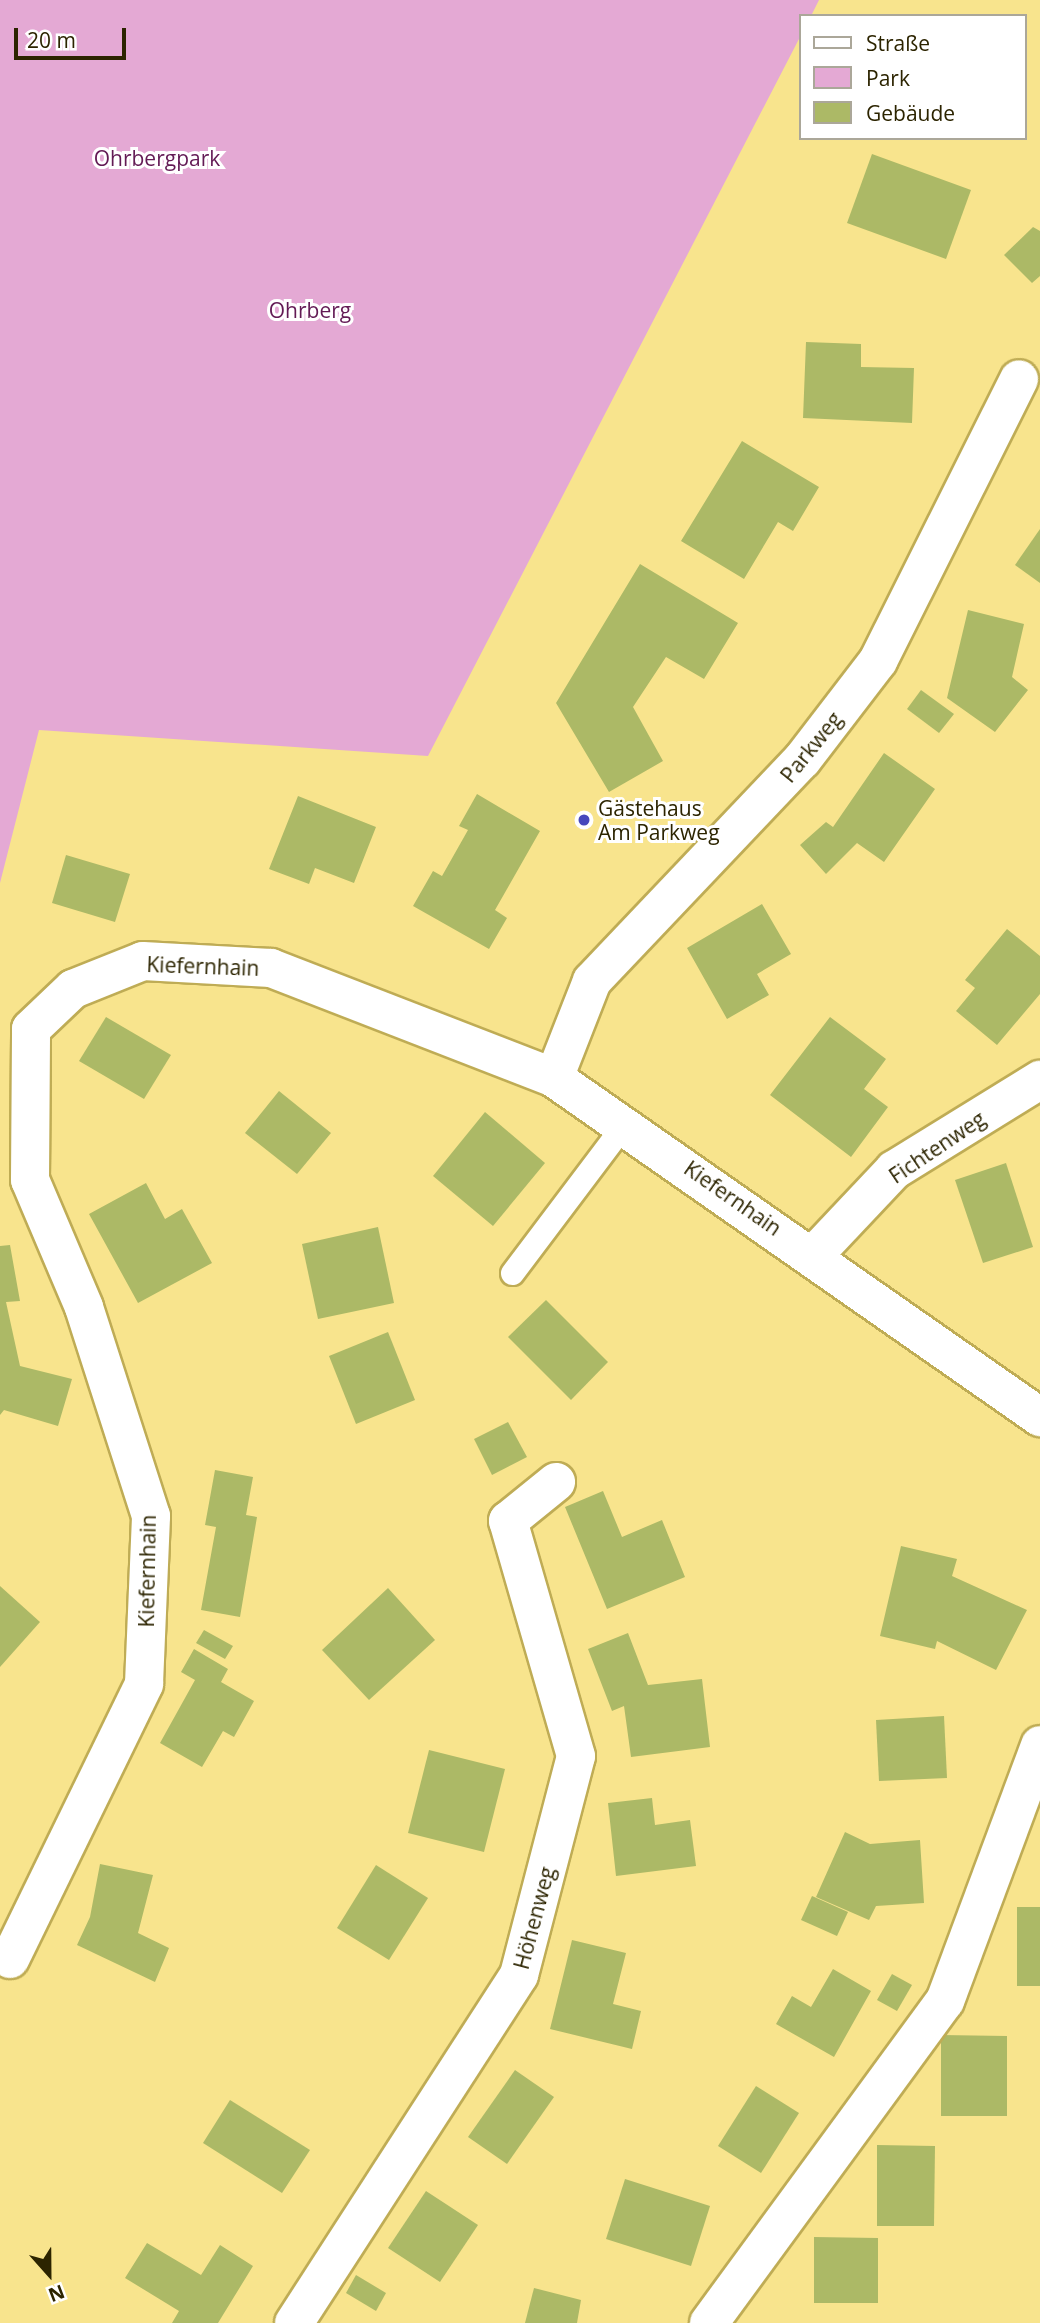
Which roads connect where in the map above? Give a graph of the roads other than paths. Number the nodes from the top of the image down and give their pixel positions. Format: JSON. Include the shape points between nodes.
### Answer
{"nodes":[{"id":1,"x":1019,"y":379,"type":"dead end"},
{"id":2,"x":554,"y":1078,"type":"junction"},
{"id":3,"x":1040,"y":1080,"type":"edge"},
{"id":4,"x":625,"y":1123,"type":"junction"},
{"id":5,"x":814,"y":1255,"type":"junction"},
{"id":6,"x":512,"y":1273,"type":"dead end"},
{"id":7,"x":1040,"y":1417,"type":"edge"},
{"id":8,"x":556,"y":1482,"type":"dead end"},
{"id":9,"x":1040,"y":1745,"type":"edge"},
{"id":10,"x":10,"y":1959,"type":"dead end"},
{"id":11,"x":294,"y":2323,"type":"edge"},
{"id":12,"x":709,"y":2323,"type":"edge"}],
"edges":[{"from":1,"to":2,"type":"street","name":"Parkweg","via":[[878,661],[802,760],[592,981]]},
{"from":2,"to":4,"type":"street","name":"Kiefernhain"},
{"from":2,"to":10,"type":"street","name":"Kiefernhain","via":[[271,968],[143,961],[73,989],[31,1029],[30,1180],[84,1307],[151,1516],[144,1684]]},
{"from":3,"to":5,"type":"street","name":"Fichtenweg","via":[[894,1170]]},
{"from":4,"to":5,"type":"street","name":"Kiefernhain"},
{"from":4,"to":6,"type":"lane"},
{"from":5,"to":7,"type":"street","name":"Kiefernhain"},
{"from":8,"to":11,"type":"street","name":"Höhenweg","via":[[508,1521],[576,1756],[519,1975]]},
{"from":9,"to":12,"type":"street","via":[[945,2001]]}]}
